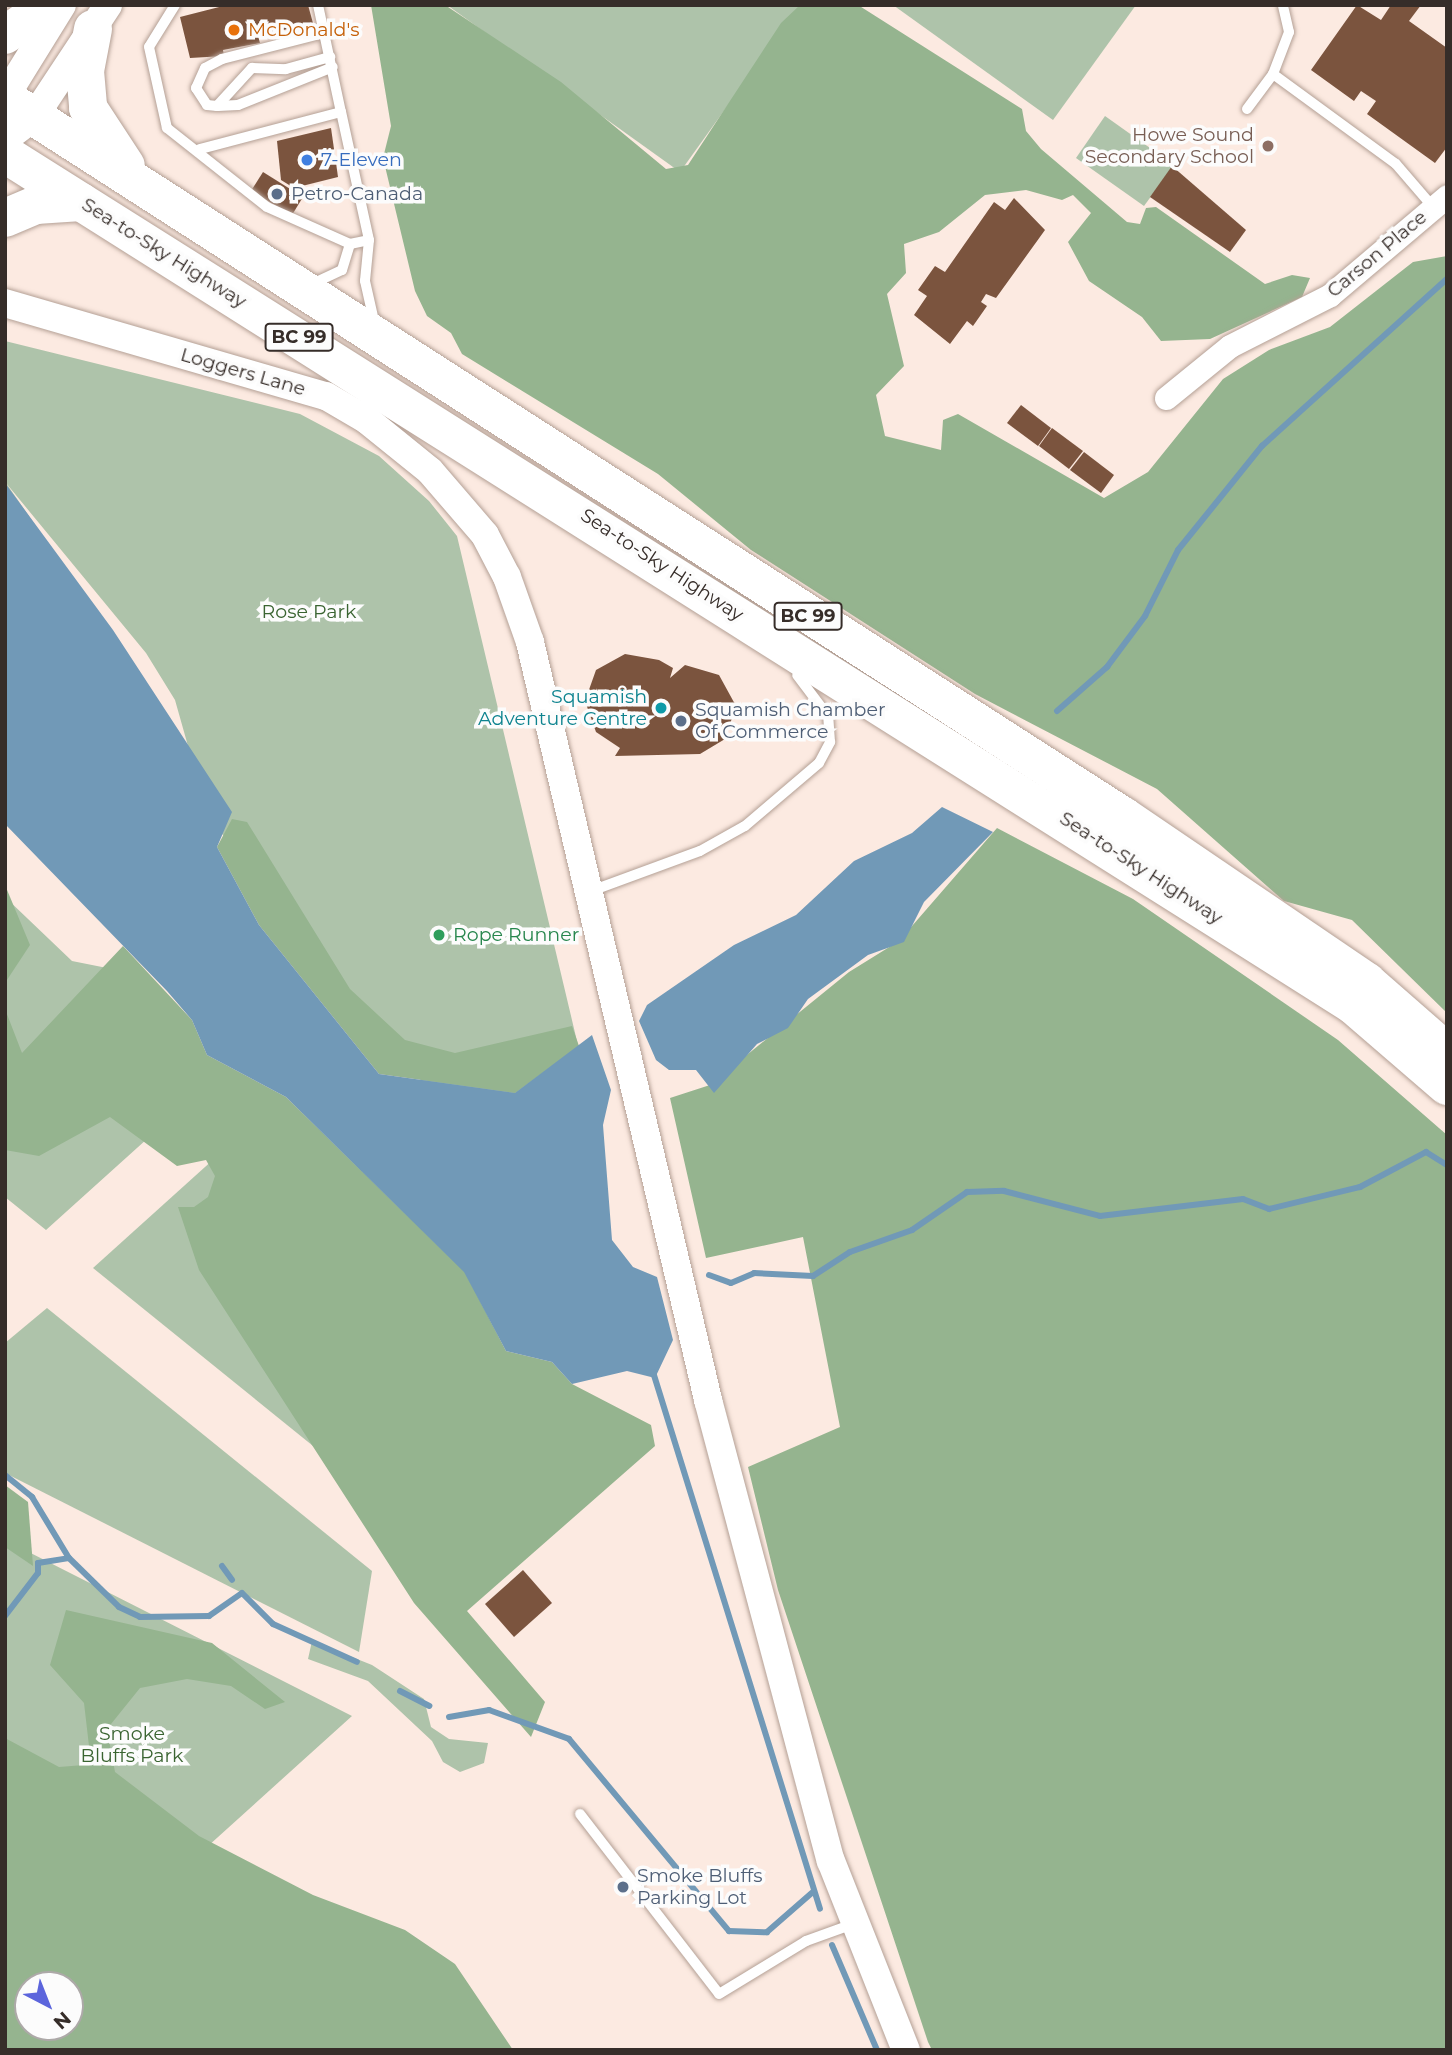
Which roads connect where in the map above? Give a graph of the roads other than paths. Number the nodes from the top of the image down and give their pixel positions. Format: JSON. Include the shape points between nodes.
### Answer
{"nodes":[{"id":1,"x":48,"y":5,"type":"edge"},
{"id":2,"x":62,"y":5,"type":"edge"},
{"id":3,"x":175,"y":5,"type":"edge"},
{"id":4,"x":318,"y":5,"type":"edge"},
{"id":5,"x":1283,"y":5,"type":"edge"},
{"id":6,"x":100,"y":17,"type":"edge"},
{"id":7,"x":324,"y":33,"type":"junction"},
{"id":8,"x":5,"y":35,"type":"edge"},
{"id":9,"x":331,"y":62,"type":"junction"},
{"id":10,"x":1273,"y":74,"type":"junction"},
{"id":11,"x":217,"y":106,"type":"junction"},
{"id":12,"x":1247,"y":109,"type":"dead end"},
{"id":13,"x":341,"y":112,"type":"junction"},
{"id":14,"x":12,"y":113,"type":"edge"},
{"id":15,"x":200,"y":149,"type":"junction"},
{"id":16,"x":5,"y":154,"type":"edge"},
{"id":17,"x":156,"y":198,"type":"junction"},
{"id":18,"x":81,"y":202,"type":"junction"},
{"id":19,"x":1440,"y":202,"type":"edge"},
{"id":20,"x":5,"y":218,"type":"edge"},
{"id":21,"x":369,"y":240,"type":"junction"},
{"id":22,"x":350,"y":244,"type":"junction"},
{"id":23,"x":301,"y":289,"type":"junction"},
{"id":24,"x":5,"y":303,"type":"edge"},
{"id":25,"x":388,"y":345,"type":"junction"},
{"id":26,"x":1166,"y":398,"type":"dead end"},
{"id":27,"x":593,"y":520,"type":"junction"},
{"id":28,"x":649,"y":579,"type":"dead end"},
{"id":29,"x":781,"y":665,"type":"dead end"},
{"id":30,"x":589,"y":891,"type":"junction"},
{"id":31,"x":1447,"y":1052,"type":"edge"},
{"id":32,"x":1447,"y":1086,"type":"edge"},
{"id":33,"x":580,"y":1814,"type":"dead end"},
{"id":34,"x":857,"y":1923,"type":"junction"},
{"id":35,"x":906,"y":2050,"type":"edge"}],
"edges":[{"from":1,"to":8,"type":"highway"},
{"from":2,"to":14,"type":"street"},
{"from":3,"to":15,"type":"lane","via":[[149,47],[152,76],[167,128]]},
{"from":4,"to":7,"type":"lane"},
{"from":5,"to":10,"type":"lane","via":[[1289,32]]},
{"from":6,"to":14,"type":"street"},
{"from":6,"to":17,"type":"highway","via":[[85,71],[88,108],[115,155]]},
{"from":7,"to":9,"type":"lane"},
{"from":7,"to":11,"type":"lane","via":[[205,68],[196,88],[207,105]]},
{"from":9,"to":11,"type":"lane","via":[[238,105]]},
{"from":9,"to":11,"type":"lane","via":[[286,69],[252,68]]},
{"from":9,"to":13,"type":"lane"},
{"from":10,"to":12,"type":"lane"},
{"from":10,"to":19,"type":"lane"},
{"from":13,"to":15,"type":"lane"},
{"from":13,"to":21,"type":"lane"},
{"from":14,"to":17,"type":"highway","name":"Sea-to-Sky Highway","number":"BC 99"},
{"from":15,"to":22,"type":"lane","via":[[267,207]]},
{"from":16,"to":18,"type":"highway","name":"Sea-to-Sky Highway","number":"BC 99"},
{"from":17,"to":23,"type":"highway","name":"Sea-to-Sky Highway","number":"BC 99"},
{"from":18,"to":20,"type":"highway","via":[[36,205]]},
{"from":18,"to":27,"type":"highway","name":"Sea-to-Sky Highway","number":"BC 99"},
{"from":19,"to":26,"type":"street","name":"Carson Place","via":[[1330,295],[1230,346]]},
{"from":21,"to":22,"type":"lane"},
{"from":21,"to":25,"type":"lane","via":[[370,314]]},
{"from":22,"to":23,"type":"lane","via":[[342,270]]},
{"from":23,"to":25,"type":"highway","name":"Sea-to-Sky Highway","number":"BC 99"},
{"from":24,"to":30,"type":"street","name":"Loggers Lane","via":[[94,333],[273,376],[367,420],[430,471],[485,535],[530,642]]},
{"from":25,"to":31,"type":"highway","name":"Sea-to-Sky Highway","number":"BC 99","via":[[1123,816],[1367,982]]},
{"from":27,"to":28,"type":"lane"},
{"from":27,"to":32,"type":"highway","name":"Sea-to-Sky Highway","number":"BC 99","via":[[1353,1005]]},
{"from":29,"to":30,"type":"lane","via":[[823,701],[830,742],[819,763],[734,832]]},
{"from":30,"to":34,"type":"street","name":"Loggers Lane","via":[[708,1400],[831,1861]]},
{"from":33,"to":34,"type":"lane","via":[[719,1994],[806,1941]]},
{"from":34,"to":35,"type":"street","name":"Loggers Lane"}]}
